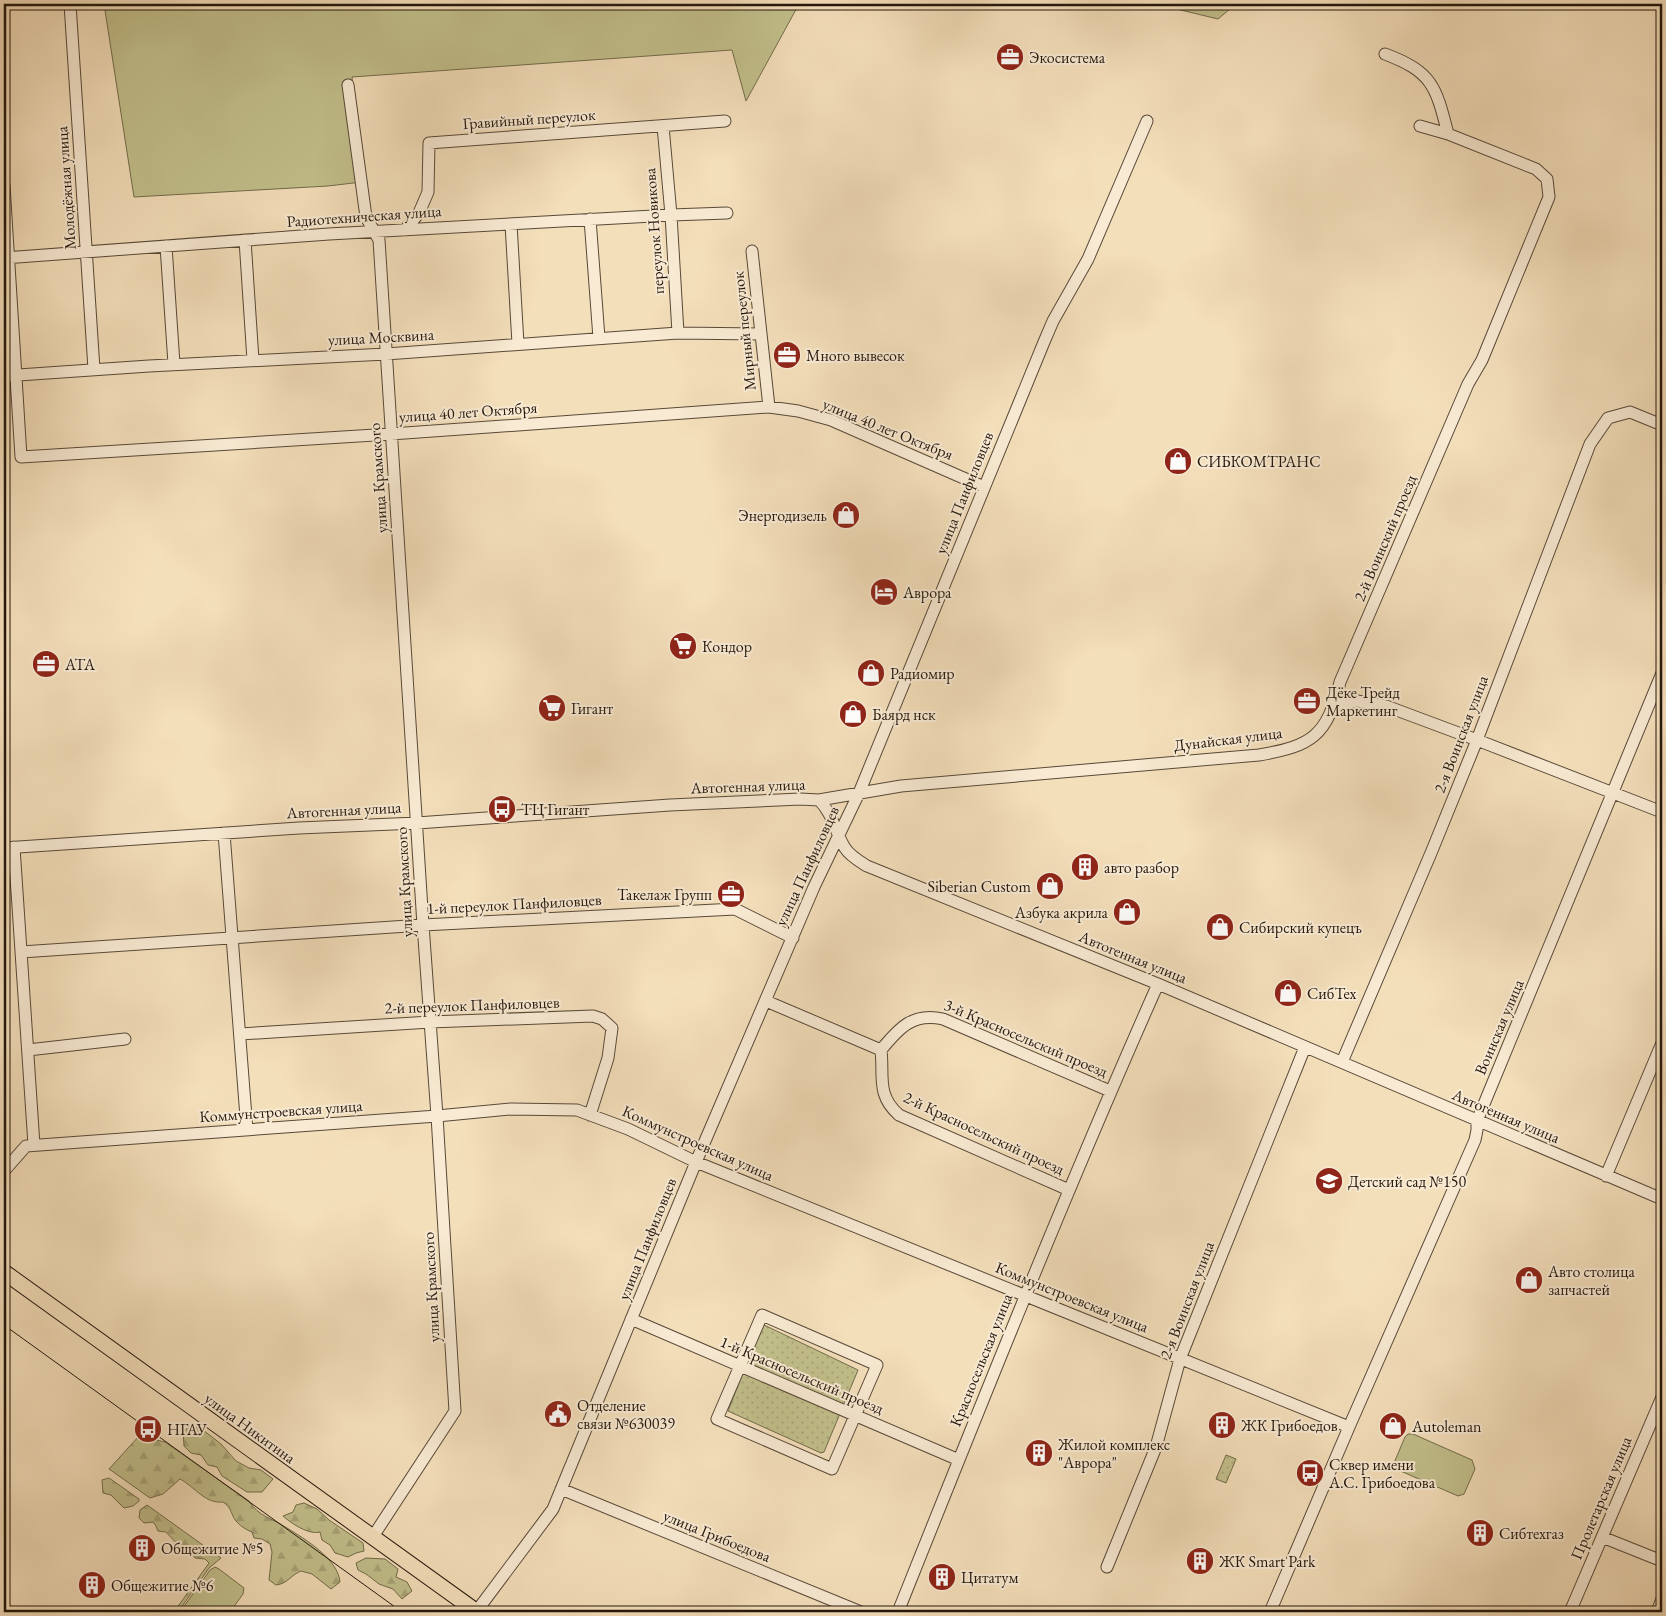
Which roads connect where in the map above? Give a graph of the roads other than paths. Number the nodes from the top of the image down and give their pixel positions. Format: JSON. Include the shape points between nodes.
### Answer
{"nodes":[{"id":1,"x":70,"y":4,"type":"edge"},
{"id":2,"x":1385,"y":54,"type":"dead end"},
{"id":3,"x":348,"y":86,"type":"dead end"},
{"id":4,"x":725,"y":121,"type":"dead end"},
{"id":5,"x":1147,"y":121,"type":"dead end"},
{"id":6,"x":662,"y":126,"type":"junction"},
{"id":7,"x":1420,"y":126,"type":"dead end"},
{"id":8,"x":1448,"y":134,"type":"junction"},
{"id":9,"x":4,"y":185,"type":"edge"},
{"id":10,"x":4,"y":203,"type":"edge"},
{"id":11,"x":727,"y":213,"type":"dead end"},
{"id":12,"x":670,"y":215,"type":"junction"},
{"id":13,"x":590,"y":219,"type":"junction"},
{"id":14,"x":510,"y":224,"type":"junction"},
{"id":15,"x":405,"y":230,"type":"junction"},
{"id":16,"x":374,"y":232,"type":"junction"},
{"id":17,"x":245,"y":240,"type":"junction"},
{"id":18,"x":166,"y":246,"type":"junction"},
{"id":19,"x":752,"y":251,"type":"dead end"},
{"id":20,"x":86,"y":252,"type":"junction"},
{"id":21,"x":6,"y":258,"type":"edge"},
{"id":22,"x":678,"y":333,"type":"junction"},
{"id":23,"x":760,"y":334,"type":"junction"},
{"id":24,"x":598,"y":338,"type":"junction"},
{"id":25,"x":518,"y":344,"type":"junction"},
{"id":26,"x":386,"y":354,"type":"junction"},
{"id":27,"x":253,"y":360,"type":"junction"},
{"id":28,"x":174,"y":364,"type":"junction"},
{"id":29,"x":94,"y":370,"type":"junction"},
{"id":30,"x":10,"y":375,"type":"edge"},
{"id":31,"x":769,"y":407,"type":"junction"},
{"id":32,"x":1662,"y":425,"type":"edge"},
{"id":33,"x":391,"y":434,"type":"junction"},
{"id":34,"x":984,"y":487,"type":"junction"},
{"id":35,"x":1662,"y":673,"type":"edge"},
{"id":36,"x":1335,"y":705,"type":"junction"},
{"id":37,"x":1477,"y":740,"type":"junction"},
{"id":38,"x":859,"y":793,"type":"junction"},
{"id":39,"x":1614,"y":794,"type":"junction"},
{"id":40,"x":819,"y":800,"type":"junction"},
{"id":41,"x":1662,"y":812,"type":"edge"},
{"id":42,"x":417,"y":823,"type":"junction"},
{"id":43,"x":224,"y":833,"type":"junction"},
{"id":44,"x":840,"y":836,"type":"junction"},
{"id":45,"x":9,"y":848,"type":"edge"},
{"id":46,"x":423,"y":925,"type":"junction"},
{"id":47,"x":793,"y":938,"type":"junction"},
{"id":48,"x":232,"y":939,"type":"junction"},
{"id":49,"x":21,"y":952,"type":"junction"},
{"id":50,"x":1158,"y":984,"type":"junction"},
{"id":51,"x":766,"y":1001,"type":"junction"},
{"id":52,"x":430,"y":1022,"type":"junction"},
{"id":53,"x":240,"y":1034,"type":"junction"},
{"id":54,"x":125,"y":1039,"type":"dead end"},
{"id":55,"x":1662,"y":1043,"type":"edge"},
{"id":56,"x":1305,"y":1047,"type":"junction"},
{"id":57,"x":28,"y":1050,"type":"junction"},
{"id":58,"x":881,"y":1050,"type":"junction"},
{"id":59,"x":1342,"y":1062,"type":"junction"},
{"id":60,"x":1110,"y":1091,"type":"junction"},
{"id":61,"x":590,"y":1115,"type":"junction"},
{"id":62,"x":438,"y":1116,"type":"junction"},
{"id":63,"x":1477,"y":1121,"type":"junction"},
{"id":64,"x":247,"y":1130,"type":"junction"},
{"id":65,"x":34,"y":1145,"type":"junction"},
{"id":66,"x":696,"y":1162,"type":"junction"},
{"id":67,"x":4,"y":1171,"type":"edge"},
{"id":68,"x":1606,"y":1176,"type":"junction"},
{"id":69,"x":1069,"y":1190,"type":"junction"},
{"id":70,"x":1662,"y":1199,"type":"edge"},
{"id":71,"x":4,"y":1272,"type":"edge"},
{"id":72,"x":1025,"y":1296,"type":"junction"},
{"id":73,"x":632,"y":1319,"type":"junction"},
{"id":74,"x":1180,"y":1359,"type":"junction"},
{"id":75,"x":740,"y":1366,"type":"junction"},
{"id":76,"x":1662,"y":1396,"type":"edge"},
{"id":77,"x":856,"y":1416,"type":"junction"},
{"id":78,"x":1349,"y":1428,"type":"junction"},
{"id":79,"x":959,"y":1460,"type":"junction"},
{"id":80,"x":561,"y":1489,"type":"junction"},
{"id":81,"x":1602,"y":1537,"type":"junction"},
{"id":82,"x":372,"y":1538,"type":"junction"},
{"id":83,"x":1662,"y":1562,"type":"edge"},
{"id":84,"x":1107,"y":1567,"type":"dead end"},
{"id":85,"x":1662,"y":1599,"type":"edge"},
{"id":86,"x":476,"y":1612,"type":"edge"},
{"id":87,"x":861,"y":1612,"type":"edge"},
{"id":88,"x":898,"y":1612,"type":"edge"},
{"id":89,"x":1270,"y":1612,"type":"edge"},
{"id":90,"x":1570,"y":1612,"type":"edge"},
{"id":91,"x":1657,"y":1612,"type":"edge"}],
"edges":[{"from":1,"to":20,"type":"street","name":"Молодёжная улица"},
{"from":2,"to":8,"type":"street","via":[[1401,60],[1429,81],[1440,101]]},
{"from":3,"to":16,"type":"street","name":"улица Крамского","via":[[366,217]]},
{"from":4,"to":6,"type":"street","name":"Гравийный переулок"},
{"from":5,"to":34,"type":"street","name":"улица Панфиловцев","via":[[1088,259],[1053,321]]},
{"from":6,"to":12,"type":"street","name":"переулок Новикова"},
{"from":6,"to":15,"type":"street","name":"Гравийный переулок","via":[[429,143],[428,192],[419,213]]},
{"from":7,"to":8,"type":"street","name":"2-й Воинский проезд"},
{"from":8,"to":36,"type":"street","name":"2-й Воинский проезд","via":[[1536,170],[1547,179],[1549,197],[1482,360],[1468,384],[1340,682]]},
{"from":9,"to":10,"type":"street"},
{"from":10,"to":21,"type":"street"},
{"from":11,"to":12,"type":"street","name":"Радиотехническая улица"},
{"from":12,"to":13,"type":"street","name":"Радиотехническая улица"},
{"from":12,"to":22,"type":"street","name":"переулок Новикова"},
{"from":13,"to":14,"type":"street","name":"Радиотехническая улица"},
{"from":13,"to":24,"type":"street"},
{"from":14,"to":15,"type":"street","name":"Радиотехническая улица"},
{"from":14,"to":25,"type":"street"},
{"from":15,"to":16,"type":"street","name":"Радиотехническая улица"},
{"from":16,"to":17,"type":"street","name":"Радиотехническая улица"},
{"from":16,"to":26,"type":"street","name":"улица Крамского","via":[[379,240]]},
{"from":17,"to":18,"type":"street","name":"Радиотехническая улица"},
{"from":17,"to":27,"type":"street"},
{"from":18,"to":20,"type":"street","name":"Радиотехническая улица"},
{"from":18,"to":28,"type":"street"},
{"from":19,"to":23,"type":"street","name":"Мирный переулок"},
{"from":20,"to":21,"type":"street","name":"Радиотехническая улица"},
{"from":20,"to":29,"type":"street","name":"Молодёжная улица"},
{"from":21,"to":30,"type":"street"},
{"from":22,"to":23,"type":"street","name":"улица Москвина"},
{"from":22,"to":24,"type":"street","name":"улица Москвина"},
{"from":23,"to":31,"type":"street","name":"Мирный переулок"},
{"from":24,"to":25,"type":"street","name":"улица Москвина"},
{"from":25,"to":26,"type":"street","name":"улица Москвина"},
{"from":26,"to":27,"type":"street","name":"улица Москвина"},
{"from":26,"to":33,"type":"street","name":"улица Крамского"},
{"from":27,"to":28,"type":"street","name":"улица Москвина"},
{"from":28,"to":29,"type":"street","name":"улица Москвина"},
{"from":29,"to":30,"type":"street","name":"улица Москвина"},
{"from":30,"to":33,"type":"street","name":"улица 40 лет Октября","via":[[21,457]]},
{"from":31,"to":33,"type":"street","name":"улица 40 лет Октября"},
{"from":31,"to":34,"type":"street","name":"улица 40 лет Октября","via":[[831,420]]},
{"from":32,"to":37,"type":"street","name":"2-я Воинская улица","via":[[1630,412],[1608,418],[1590,444]]},
{"from":33,"to":42,"type":"street","name":"улица Крамского"},
{"from":34,"to":38,"type":"street","name":"улица Панфиловцев"},
{"from":35,"to":39,"type":"street","name":"Воинская улица"},
{"from":36,"to":37,"type":"street","via":[[1357,702],[1386,706]]},
{"from":36,"to":38,"type":"street","name":"Дунайская улица","via":[[1314,738],[1286,751],[1259,756],[901,786]]},
{"from":37,"to":39,"type":"street"},
{"from":37,"to":59,"type":"street","name":"2-я Воинская улица"},
{"from":38,"to":40,"type":"street","name":"Дунайская улица"},
{"from":38,"to":44,"type":"street","name":"улица Панфиловцев"},
{"from":39,"to":41,"type":"street"},
{"from":39,"to":63,"type":"street","name":"Воинская улица"},
{"from":40,"to":42,"type":"street","name":"Автогенная улица","via":[[670,805]]},
{"from":40,"to":44,"type":"street","name":"Автогенная улица","via":[[832,816]]},
{"from":42,"to":43,"type":"street","name":"Автогенная улица"},
{"from":42,"to":46,"type":"street","name":"улица Крамского"},
{"from":43,"to":45,"type":"street","name":"Автогенная улица"},
{"from":43,"to":48,"type":"street"},
{"from":44,"to":47,"type":"street","name":"улица Панфиловцев"},
{"from":44,"to":50,"type":"street","name":"Автогенная улица","via":[[846,849],[867,866]]},
{"from":45,"to":49,"type":"street"},
{"from":46,"to":47,"type":"street","name":"1-й переулок Панфиловцев","via":[[735,909]]},
{"from":46,"to":48,"type":"street","name":"1-й переулок Панфиловцев"},
{"from":46,"to":52,"type":"street","name":"улица Крамского"},
{"from":47,"to":51,"type":"street","name":"улица Панфиловцев"},
{"from":48,"to":49,"type":"street","name":"1-й переулок Панфиловцев"},
{"from":48,"to":53,"type":"street"},
{"from":49,"to":57,"type":"street"},
{"from":50,"to":56,"type":"street","name":"Автогенная улица"},
{"from":50,"to":60,"type":"street","name":"Красносельская улица"},
{"from":51,"to":58,"type":"street"},
{"from":51,"to":66,"type":"street","name":"улица Панфиловцев"},
{"from":52,"to":53,"type":"street","name":"2-й переулок Панфиловцев"},
{"from":52,"to":61,"type":"street","name":"2-й переулок Панфиловцев","via":[[593,1016],[602,1019],[612,1028],[608,1058]]},
{"from":52,"to":62,"type":"street","name":"улица Крамского"},
{"from":53,"to":64,"type":"street"},
{"from":54,"to":57,"type":"street"},
{"from":55,"to":68,"type":"street"},
{"from":56,"to":59,"type":"street","name":"Автогенная улица"},
{"from":56,"to":74,"type":"street","name":"2-я Воинская улица"},
{"from":57,"to":65,"type":"street"},
{"from":58,"to":60,"type":"street","name":"3-й Красносельский проезд","via":[[897,1030],[930,1016]]},
{"from":58,"to":69,"type":"street","name":"2-й Красносельский проезд","via":[[884,1095],[899,1115]]},
{"from":59,"to":63,"type":"street","name":"Автогенная улица"},
{"from":60,"to":69,"type":"street","name":"Красносельская улица"},
{"from":61,"to":62,"type":"street","name":"Коммунстроевская улица","via":[[577,1110],[511,1109]]},
{"from":61,"to":66,"type":"street","name":"Коммунстроевская улица","via":[[628,1129]]},
{"from":62,"to":64,"type":"street","name":"Коммунстроевская улица"},
{"from":62,"to":82,"type":"street","name":"улица Крамского","via":[[455,1411]]},
{"from":63,"to":68,"type":"street","name":"Автогенная улица"},
{"from":63,"to":78,"type":"street","name":"Воинская улица","via":[[1475,1140]]},
{"from":64,"to":65,"type":"street","name":"Коммунстроевская улица"},
{"from":65,"to":67,"type":"street","via":[[26,1146]]},
{"from":66,"to":72,"type":"street","name":"Коммунстроевская улица"},
{"from":66,"to":73,"type":"street","name":"улица Панфиловцев"},
{"from":68,"to":70,"type":"street","name":"Автогенная улица"},
{"from":69,"to":72,"type":"street","name":"Красносельская улица"},
{"from":71,"to":82,"type":"main road","name":"улица Никитина"},
{"from":72,"to":74,"type":"street","name":"Коммунстроевская улица"},
{"from":72,"to":79,"type":"street","name":"Красносельская улица"},
{"from":73,"to":75,"type":"street","name":"1-й Красносельский проезд"},
{"from":73,"to":80,"type":"street","name":"улица Панфиловцев"},
{"from":74,"to":78,"type":"street","name":"Коммунстроевская улица"},
{"from":74,"to":84,"type":"street","name":"2-я Воинская улица","via":[[1156,1447]]},
{"from":75,"to":77,"type":"street","name":"1-й Красносельский проезд"},
{"from":75,"to":77,"type":"street","via":[[762,1315],[877,1366]]},
{"from":75,"to":77,"type":"street","via":[[717,1419],[832,1469]]},
{"from":76,"to":81,"type":"street","name":"Пролетарская улица"},
{"from":77,"to":79,"type":"street","name":"1-й Красносельский проезд"},
{"from":78,"to":89,"type":"street","name":"Воинская улица"},
{"from":79,"to":88,"type":"street","name":"Красносельская улица"},
{"from":80,"to":86,"type":"street","name":"улица Панфиловцев","via":[[553,1509]]},
{"from":80,"to":87,"type":"street","name":"улица Грибоедова"},
{"from":81,"to":83,"type":"street"},
{"from":81,"to":90,"type":"street","name":"Пролетарская улица"},
{"from":82,"to":86,"type":"main road","name":"улица Никитина"},
{"from":85,"to":91,"type":"street"}]}
